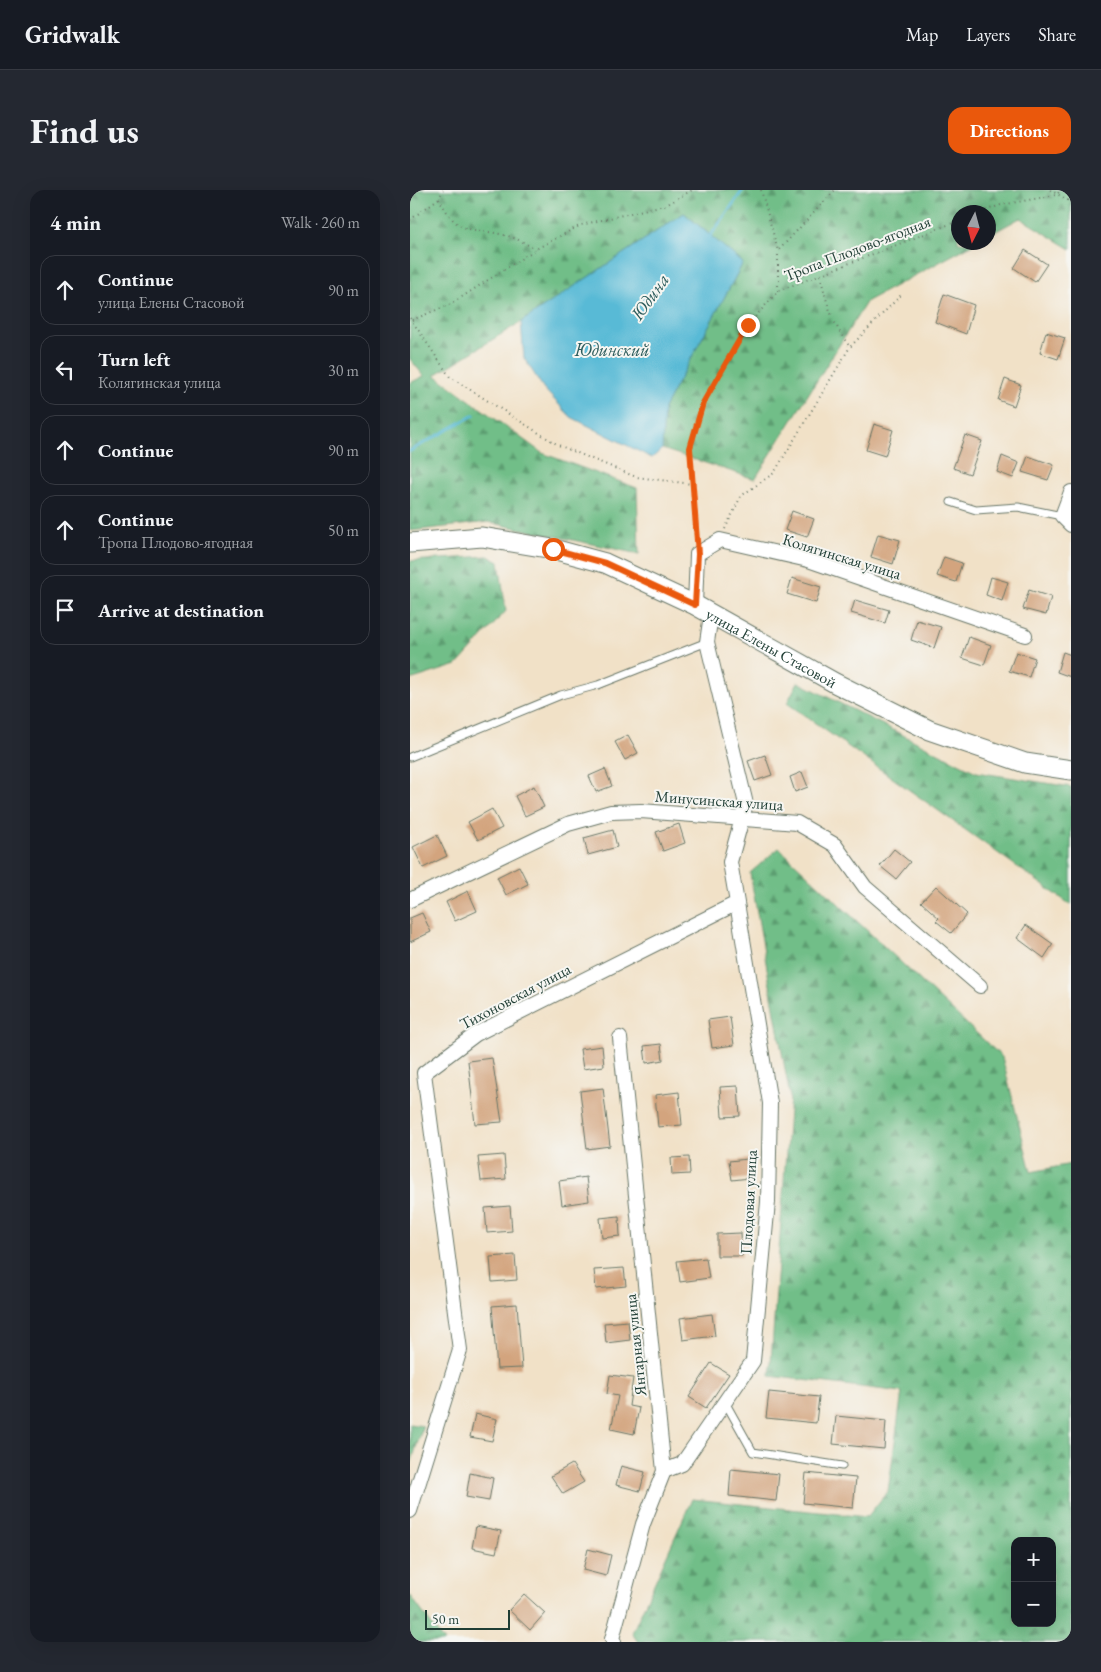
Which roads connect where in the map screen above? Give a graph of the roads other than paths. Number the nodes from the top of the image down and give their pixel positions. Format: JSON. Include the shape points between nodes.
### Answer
{"nodes":[{"id":1,"x":1071,"y":492,"type":"edge"},
{"id":2,"x":951,"y":502,"type":"dead end"},
{"id":3,"x":1067,"y":521,"type":"edge"},
{"id":4,"x":410,"y":543,"type":"edge"},
{"id":5,"x":703,"y":610,"type":"junction"},
{"id":6,"x":1025,"y":635,"type":"dead end"},
{"id":7,"x":707,"y":642,"type":"junction"},
{"id":8,"x":410,"y":757,"type":"edge"},
{"id":9,"x":1071,"y":770,"type":"edge"},
{"id":10,"x":741,"y":820,"type":"junction"},
{"id":11,"x":410,"y":900,"type":"edge"},
{"id":12,"x":737,"y":903,"type":"junction"},
{"id":13,"x":980,"y":986,"type":"dead end"},
{"id":14,"x":620,"y":1038,"type":"dead end"},
{"id":15,"x":725,"y":1402,"type":"junction"},
{"id":16,"x":842,"y":1466,"type":"dead end"},
{"id":17,"x":664,"y":1471,"type":"junction"},
{"id":18,"x":410,"y":1511,"type":"edge"},
{"id":19,"x":614,"y":1642,"type":"edge"}],
"edges":[{"from":1,"to":3,"type":"street"},
{"from":2,"to":3,"type":"lane","via":[[976,510],[1018,507]]},
{"from":4,"to":5,"type":"main road","name":"улица Елены Стасовой","via":[[482,537],[553,549],[605,563]]},
{"from":5,"to":6,"type":"street","name":"Колягинская улица","via":[[698,554],[720,540],[808,560]]},
{"from":5,"to":7,"type":"street"},
{"from":5,"to":9,"type":"main road","name":"улица Елены Стасовой","via":[[835,683],[929,730],[1024,764]]},
{"from":7,"to":8,"type":"lane","via":[[598,685],[561,695]]},
{"from":7,"to":10,"type":"street","via":[[746,804]]},
{"from":10,"to":11,"type":"street","name":"Минусинская улица","via":[[641,811],[611,812],[568,824]]},
{"from":10,"to":12,"type":"street","via":[[730,862]]},
{"from":10,"to":13,"type":"street","name":"Минусинская улица","via":[[797,823],[834,845],[865,887]]},
{"from":12,"to":15,"type":"street","name":"Плодовая улица","via":[[770,1103],[768,1192],[753,1360]]},
{"from":12,"to":18,"type":"street","name":"Тихоновская улица","via":[[476,1034],[424,1073],[460,1350]]},
{"from":14,"to":17,"type":"street","name":"Янтарная улица"},
{"from":15,"to":16,"type":"lane","via":[[753,1452]]},
{"from":15,"to":17,"type":"street","name":"Плодовая улица","via":[[682,1464]]},
{"from":17,"to":19,"type":"street","name":"Янтарная улица","via":[[643,1524],[612,1639]]}]}
